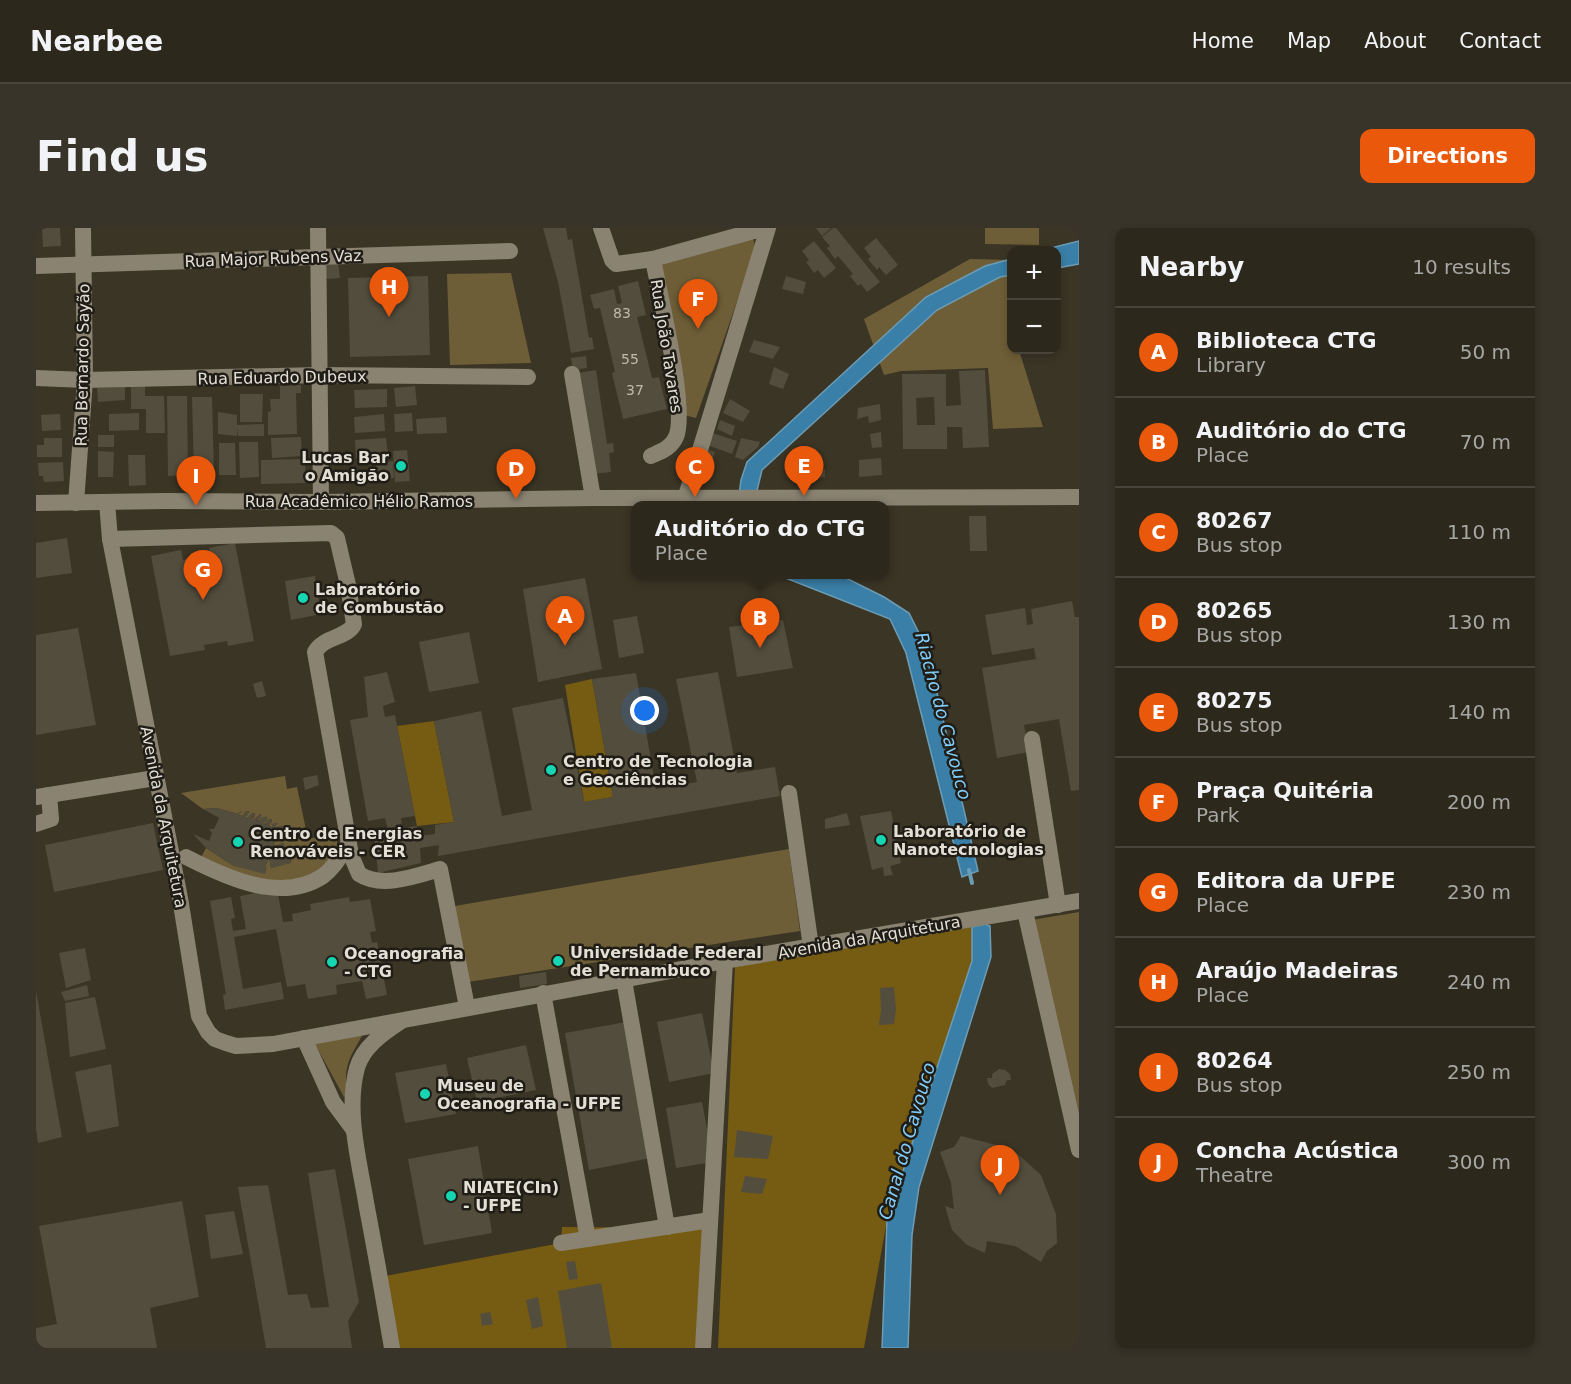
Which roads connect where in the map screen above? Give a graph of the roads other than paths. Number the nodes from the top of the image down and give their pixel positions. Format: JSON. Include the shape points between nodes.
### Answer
{"nodes":[{"id":1,"x":83,"y":228,"type":"edge"},
{"id":2,"x":318,"y":228,"type":"edge"},
{"id":3,"x":602,"y":228,"type":"edge"},
{"id":4,"x":767,"y":228,"type":"edge"},
{"id":5,"x":510,"y":251,"type":"dead end"},
{"id":6,"x":319,"y":256,"type":"junction"},
{"id":7,"x":653,"y":259,"type":"junction"},
{"id":8,"x":83,"y":265,"type":"junction"},
{"id":9,"x":36,"y":266,"type":"edge"},
{"id":10,"x":572,"y":374,"type":"dead end"},
{"id":11,"x":320,"y":375,"type":"junction"},
{"id":12,"x":528,"y":377,"type":"dead end"},
{"id":13,"x":36,"y":378,"type":"edge"},
{"id":14,"x":85,"y":380,"type":"junction"},
{"id":15,"x":651,"y":456,"type":"dead end"},
{"id":16,"x":1079,"y":497,"type":"edge"},
{"id":17,"x":593,"y":498,"type":"junction"},
{"id":18,"x":685,"y":499,"type":"junction"},
{"id":19,"x":107,"y":502,"type":"junction"},
{"id":20,"x":321,"y":502,"type":"junction"},
{"id":21,"x":36,"y":503,"type":"edge"},
{"id":22,"x":76,"y":503,"type":"junction"},
{"id":23,"x":110,"y":539,"type":"junction"},
{"id":24,"x":1032,"y":739,"type":"dead end"},
{"id":25,"x":155,"y":778,"type":"junction"},
{"id":26,"x":789,"y":793,"type":"dead end"},
{"id":27,"x":43,"y":796,"type":"edge"},
{"id":28,"x":36,"y":824,"type":"edge"},
{"id":29,"x":349,"y":843,"type":"junction"},
{"id":30,"x":186,"y":857,"type":"dead end"},
{"id":31,"x":1079,"y":901,"type":"edge"},
{"id":32,"x":1058,"y":905,"type":"junction"},
{"id":33,"x":1025,"y":911,"type":"junction"},
{"id":34,"x":811,"y":947,"type":"junction"},
{"id":35,"x":725,"y":961,"type":"junction"},
{"id":36,"x":624,"y":980,"type":"junction"},
{"id":37,"x":543,"y":993,"type":"junction"},
{"id":38,"x":467,"y":1007,"type":"junction"},
{"id":39,"x":403,"y":1020,"type":"junction"},
{"id":40,"x":304,"y":1038,"type":"junction"},
{"id":41,"x":353,"y":1129,"type":"junction"},
{"id":42,"x":1079,"y":1150,"type":"edge"},
{"id":43,"x":710,"y":1220,"type":"junction"},
{"id":44,"x":667,"y":1227,"type":"junction"},
{"id":45,"x":588,"y":1239,"type":"junction"},
{"id":46,"x":561,"y":1243,"type":"dead end"},
{"id":47,"x":392,"y":1348,"type":"edge"},
{"id":48,"x":703,"y":1348,"type":"edge"}],
"edges":[{"from":1,"to":8,"type":"street","name":"Rua Bernardo Sayão"},
{"from":2,"to":6,"type":"street"},
{"from":3,"to":7,"type":"street","via":[[616,264]]},
{"from":4,"to":7,"type":"street"},
{"from":4,"to":18,"type":"street"},
{"from":5,"to":6,"type":"street","name":"Rua Major Rubens Vaz"},
{"from":6,"to":8,"type":"street","name":"Rua Major Rubens Vaz"},
{"from":6,"to":11,"type":"street"},
{"from":7,"to":15,"type":"street","name":"Rua João Tavares","via":[[680,421],[672,444]]},
{"from":8,"to":9,"type":"street","name":"Rua Major Rubens Vaz"},
{"from":8,"to":14,"type":"street","name":"Rua Bernardo Sayão"},
{"from":10,"to":17,"type":"street"},
{"from":11,"to":12,"type":"street","name":"Rua Eduardo Dubeux"},
{"from":11,"to":14,"type":"street","name":"Rua Eduardo Dubeux"},
{"from":11,"to":20,"type":"street"},
{"from":13,"to":14,"type":"street","name":"Rua Eduardo Dubeux"},
{"from":14,"to":22,"type":"street","name":"Rua Bernardo Sayão"},
{"from":16,"to":18,"type":"street","name":"Rua Acadêmico Hélio Ramos"},
{"from":17,"to":18,"type":"street","name":"Rua Acadêmico Hélio Ramos"},
{"from":17,"to":20,"type":"street","name":"Rua Acadêmico Hélio Ramos"},
{"from":19,"to":20,"type":"street","name":"Rua Acadêmico Hélio Ramos"},
{"from":19,"to":22,"type":"street","name":"Rua Acadêmico Hélio Ramos"},
{"from":19,"to":23,"type":"street","name":"Avenida da Arquitetura"},
{"from":21,"to":22,"type":"street","name":"Rua Acadêmico Hélio Ramos"},
{"from":23,"to":25,"type":"street","name":"Avenida da Arquitetura"},
{"from":23,"to":29,"type":"street","via":[[335,535],[354,624],[351,630],[319,645],[315,652]]},
{"from":24,"to":32,"type":"street"},
{"from":25,"to":27,"type":"street"},
{"from":25,"to":40,"type":"street","name":"Avenida da Arquitetura","via":[[180,898],[196,1006],[204,1025],[216,1039],[236,1046]]},
{"from":26,"to":34,"type":"street"},
{"from":27,"to":28,"type":"street","via":[[51,819]]},
{"from":29,"to":30,"type":"street","via":[[322,876],[283,887],[253,885]]},
{"from":29,"to":38,"type":"street","via":[[356,870],[368,880],[385,881],[440,870]]},
{"from":31,"to":32,"type":"street","name":"Avenida da Arquitetura"},
{"from":32,"to":33,"type":"street","name":"Avenida da Arquitetura"},
{"from":33,"to":34,"type":"street","name":"Avenida da Arquitetura"},
{"from":33,"to":42,"type":"street"},
{"from":34,"to":35,"type":"street","name":"Avenida da Arquitetura"},
{"from":35,"to":36,"type":"street","name":"Avenida da Arquitetura"},
{"from":35,"to":43,"type":"street"},
{"from":36,"to":37,"type":"street","name":"Avenida da Arquitetura"},
{"from":36,"to":44,"type":"street"},
{"from":37,"to":38,"type":"street","name":"Avenida da Arquitetura"},
{"from":37,"to":45,"type":"street"},
{"from":38,"to":39,"type":"street","name":"Avenida da Arquitetura"},
{"from":39,"to":40,"type":"street","name":"Avenida da Arquitetura"},
{"from":39,"to":41,"type":"street","via":[[384,1032],[357,1068]]},
{"from":40,"to":41,"type":"street","via":[[333,1102]]},
{"from":41,"to":47,"type":"street"},
{"from":43,"to":44,"type":"street"},
{"from":43,"to":48,"type":"street"},
{"from":44,"to":45,"type":"street"},
{"from":45,"to":46,"type":"street"}]}
